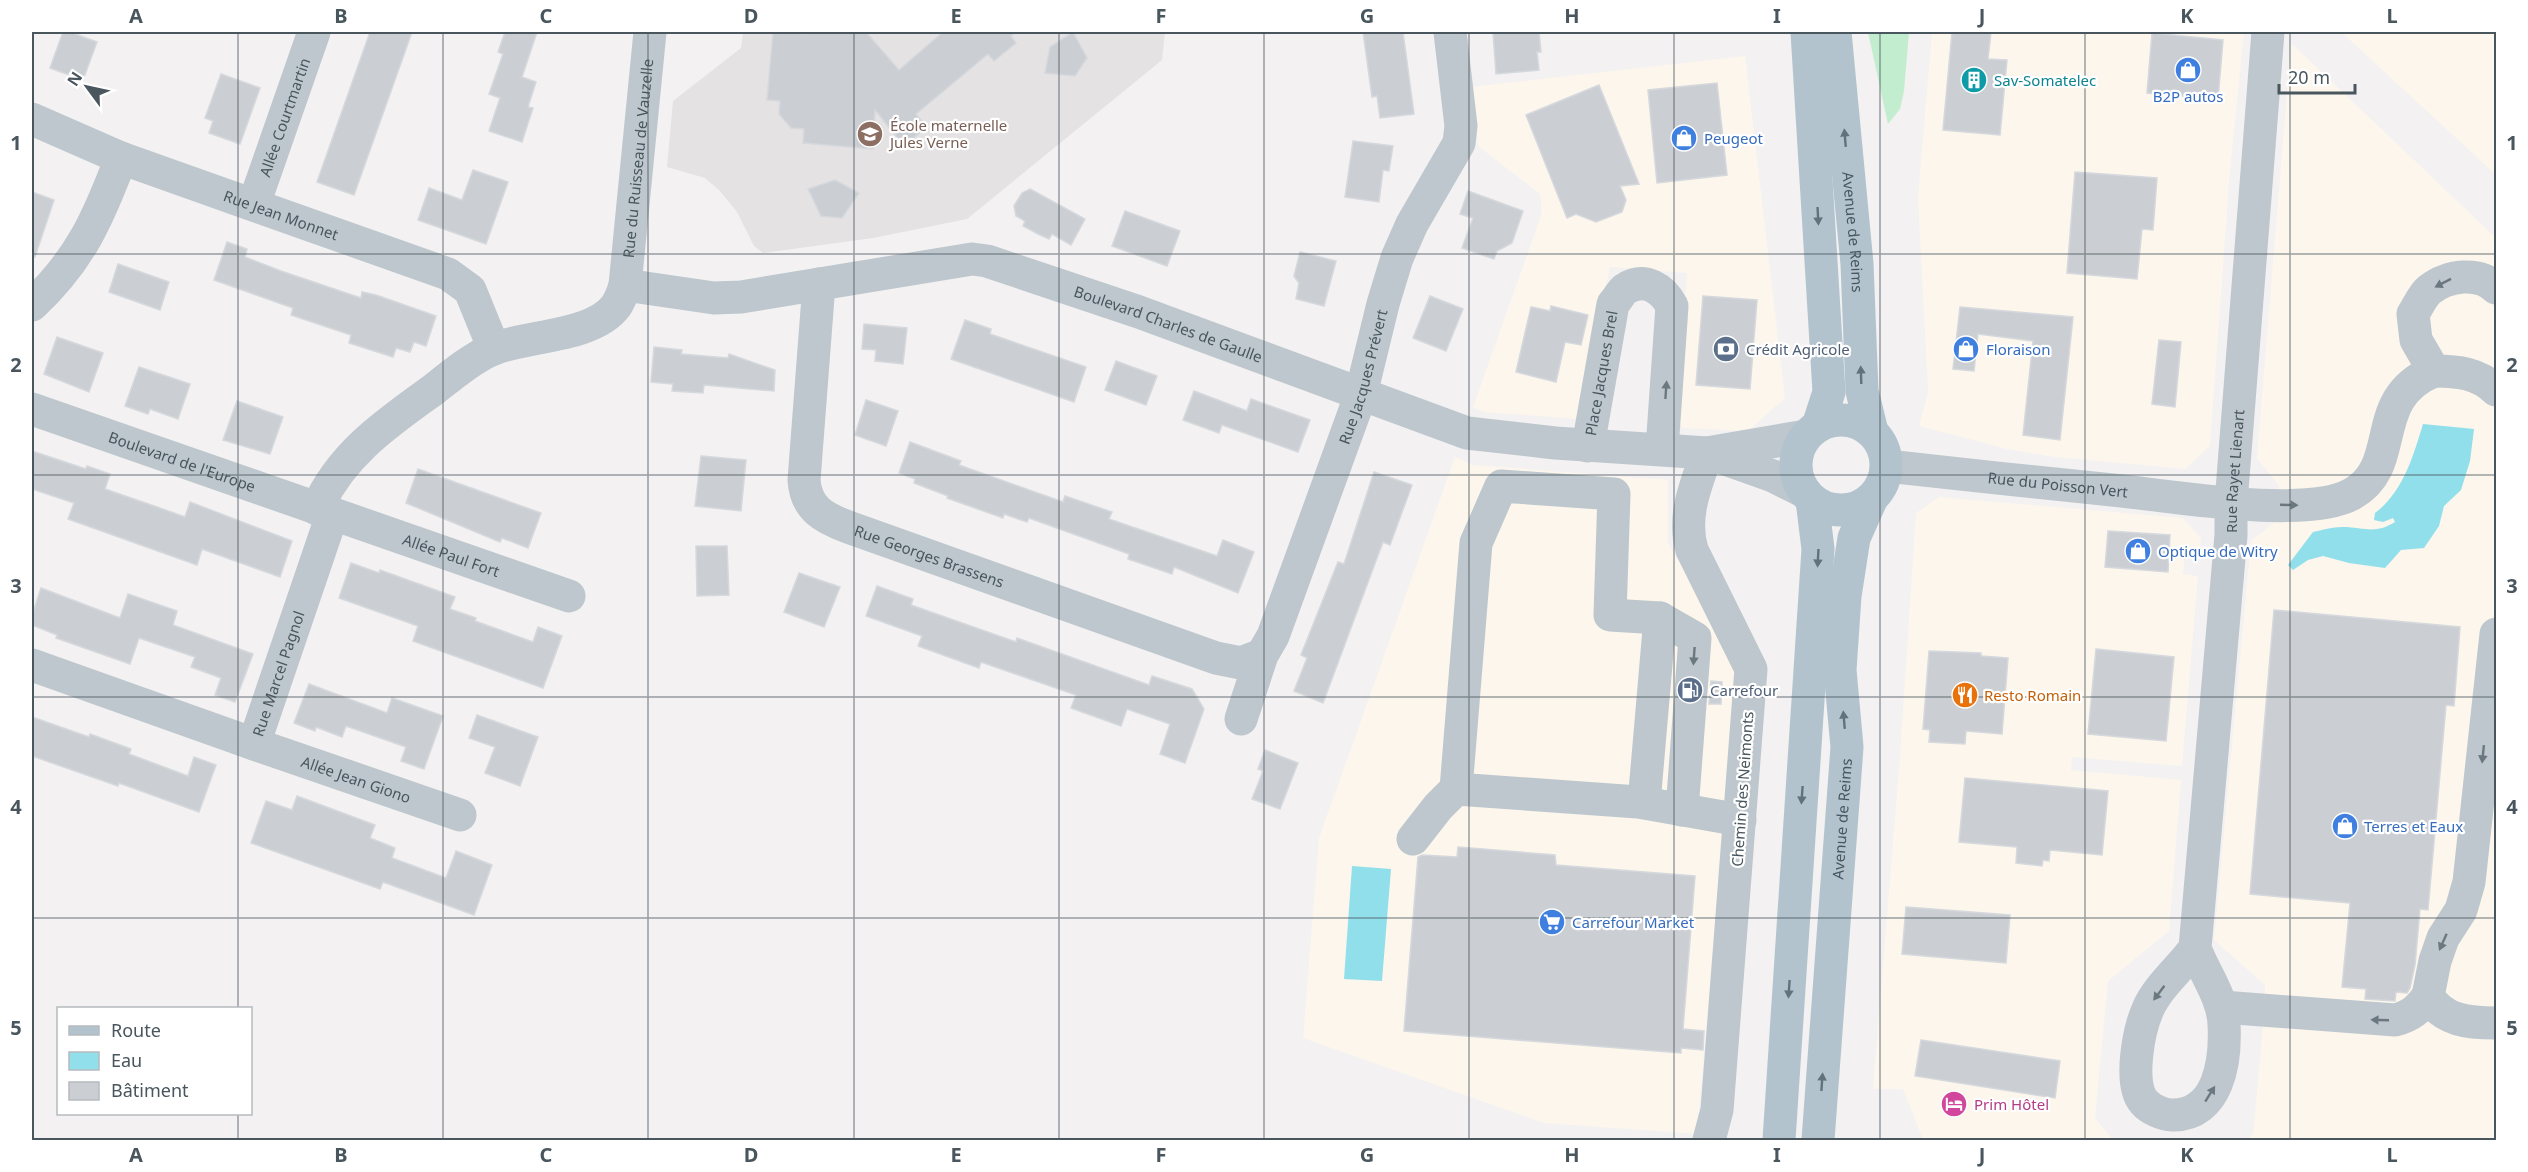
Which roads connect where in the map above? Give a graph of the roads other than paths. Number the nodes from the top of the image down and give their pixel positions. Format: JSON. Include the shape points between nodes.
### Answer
{"nodes":[{"id":1,"x":314,"y":32,"type":"edge"},
{"id":2,"x":650,"y":32,"type":"edge"},
{"id":3,"x":1450,"y":32,"type":"edge"},
{"id":4,"x":1807,"y":32,"type":"edge"},
{"id":5,"x":1835,"y":32,"type":"edge"},
{"id":6,"x":2268,"y":32,"type":"edge"},
{"id":7,"x":32,"y":119,"type":"edge"},
{"id":8,"x":121,"y":158,"type":"junction"},
{"id":9,"x":254,"y":204,"type":"junction"},
{"id":10,"x":819,"y":284,"type":"junction"},
{"id":11,"x":625,"y":285,"type":"junction"},
{"id":12,"x":2496,"y":288,"type":"edge"},
{"id":13,"x":32,"y":305,"type":"edge"},
{"id":14,"x":494,"y":349,"type":"junction"},
{"id":15,"x":2434,"y":372,"type":"junction"},
{"id":16,"x":2496,"y":390,"type":"edge"},
{"id":17,"x":1361,"y":394,"type":"junction"},
{"id":18,"x":32,"y":409,"type":"edge"},
{"id":19,"x":1812,"y":431,"type":"junction"},
{"id":20,"x":1872,"y":432,"type":"junction"},
{"id":21,"x":1588,"y":446,"type":"junction"},
{"id":22,"x":1662,"y":449,"type":"junction"},
{"id":23,"x":1707,"y":453,"type":"junction"},
{"id":24,"x":1887,"y":466,"type":"junction"},
{"id":25,"x":1809,"y":496,"type":"junction"},
{"id":26,"x":1871,"y":500,"type":"junction"},
{"id":27,"x":2231,"y":503,"type":"junction"},
{"id":28,"x":325,"y":512,"type":"junction"},
{"id":29,"x":568,"y":596,"type":"dead end"},
{"id":30,"x":1660,"y":618,"type":"junction"},
{"id":31,"x":2496,"y":634,"type":"edge"},
{"id":32,"x":1262,"y":655,"type":"junction"},
{"id":33,"x":32,"y":665,"type":"edge"},
{"id":34,"x":1241,"y":719,"type":"dead end"},
{"id":35,"x":254,"y":744,"type":"junction"},
{"id":36,"x":1456,"y":789,"type":"junction"},
{"id":37,"x":1644,"y":803,"type":"junction"},
{"id":38,"x":1682,"y":810,"type":"junction"},
{"id":39,"x":460,"y":815,"type":"dead end"},
{"id":40,"x":1740,"y":820,"type":"junction"},
{"id":41,"x":1413,"y":839,"type":"dead end"},
{"id":42,"x":2195,"y":948,"type":"junction"},
{"id":43,"x":2428,"y":996,"type":"junction"},
{"id":44,"x":2222,"y":1006,"type":"junction"},
{"id":45,"x":2496,"y":1023,"type":"edge"},
{"id":46,"x":1709,"y":1140,"type":"edge"},
{"id":47,"x":1779,"y":1140,"type":"edge"},
{"id":48,"x":1818,"y":1140,"type":"edge"}],
"edges":[{"from":1,"to":9,"type":"street","name":"Allée Courtmartin"},
{"from":2,"to":11,"type":"street","name":"Rue du Ruisseau de Vauzelle"},
{"from":3,"to":17,"type":"street","name":"Rue Jacques Prévert","via":[[1461,136],[1404,241],[1386,293]]},
{"from":4,"to":19,"type":"main road","one_way":true,"via":[[1828,392]]},
{"from":20,"to":5,"type":"main road","name":"Avenue de Reims","one_way":true,"via":[[1862,391],[1857,264]]},
{"from":6,"to":27,"type":"street","name":"Rue Rayet Lienart"},
{"from":7,"to":8,"type":"street","name":"Rue Jean Monnet"},
{"from":8,"to":9,"type":"street","name":"Rue Jean Monnet"},
{"from":8,"to":13,"type":"street","via":[[80,249],[56,282]]},
{"from":9,"to":14,"type":"street","name":"Rue Jean Monnet","via":[[460,281],[470,290]]},
{"from":10,"to":11,"type":"street","name":"Boulevard Charles de Gaulle","via":[[725,298]]},
{"from":10,"to":17,"type":"street","name":"Boulevard Charles de Gaulle","via":[[952,261],[987,261]]},
{"from":10,"to":32,"type":"street","name":"Rue Georges Brassens","via":[[804,480],[809,502],[819,514],[1216,658],[1241,663]]},
{"from":11,"to":14,"type":"street","via":[[616,306],[597,321]]},
{"from":12,"to":15,"type":"street","one_way":true,"via":[[2490,281],[2469,276],[2451,278],[2428,290],[2413,314],[2416,340]]},
{"from":14,"to":28,"type":"street","via":[[461,368],[357,449],[330,483]]},
{"from":15,"to":16,"type":"street","via":[[2457,371],[2484,379]]},
{"from":27,"to":15,"type":"street","name":"Rue du Poisson Vert","one_way":true,"via":[[2298,505],[2336,501],[2353,493],[2374,474],[2395,405],[2407,387]]},
{"from":17,"to":21,"type":"street","name":"Boulevard Charles de Gaulle","via":[[1467,433]]},
{"from":17,"to":32,"type":"street","name":"Rue Jacques Prévert","via":[[1273,636]]},
{"from":18,"to":28,"type":"street","name":"Boulevard de l'Europe"},
{"from":19,"to":20,"type":"main road","via":[[1831,420],[1846,420],[1861,423]]},
{"from":19,"to":23,"type":"street","name":"Boulevard Charles de Gaulle"},
{"from":19,"to":25,"type":"main road","via":[[1798,449],[1796,464],[1798,478]]},
{"from":20,"to":24,"type":"main road","name":"Avenue de Reims","via":[[1881,442]]},
{"from":21,"to":22,"type":"street","name":"Boulevard Charles de Gaulle"},
{"from":22,"to":21,"type":"street","name":"Place Jacques Brel","one_way":true,"via":[[1672,306],[1664,291],[1645,284],[1626,289],[1613,304]]},
{"from":22,"to":23,"type":"street","name":"Boulevard Charles de Gaulle"},
{"from":23,"to":25,"type":"street","name":"Boulevard Charles de Gaulle","via":[[1773,476]]},
{"from":23,"to":40,"type":"street","name":"Chemin des Neimonts","via":[[1690,507],[1687,535],[1751,669]]},
{"from":24,"to":26,"type":"main road","name":"Avenue de Reims","via":[[1882,484]]},
{"from":24,"to":27,"type":"street","name":"Rue du Poisson Vert"},
{"from":25,"to":26,"type":"main road","via":[[1826,507],[1841,510]]},
{"from":25,"to":47,"type":"main road","one_way":true,"via":[[1818,549]]},
{"from":48,"to":26,"type":"main road","name":"Avenue de Reims","one_way":true,"via":[[1847,747],[1840,670],[1845,596],[1854,538]]},
{"from":27,"to":42,"type":"street","name":"Rue Rayet Lienart"},
{"from":28,"to":29,"type":"street","name":"Allée Paul Fort"},
{"from":28,"to":35,"type":"street","name":"Rue Marcel Pagnol"},
{"from":30,"to":36,"type":"street","via":[[1610,615],[1614,494],[1501,486],[1476,543]]},
{"from":30,"to":37,"type":"street"},
{"from":30,"to":38,"type":"street","one_way":true,"via":[[1695,638]]},
{"from":31,"to":43,"type":"street","one_way":true,"via":[[2469,882],[2461,910],[2440,946]]},
{"from":32,"to":34,"type":"street","name":"Rue Jacques Prévert"},
{"from":33,"to":35,"type":"street","name":"Rue Marcel Pagnol"},
{"from":35,"to":39,"type":"street","name":"Allée Jean Giono"},
{"from":36,"to":37,"type":"street"},
{"from":36,"to":41,"type":"street"},
{"from":37,"to":38,"type":"street"},
{"from":38,"to":40,"type":"street"},
{"from":40,"to":46,"type":"street","name":"Chemin des Neimonts","via":[[1717,1110]]},
{"from":42,"to":44,"type":"street","name":"Rue Rayet Lienart"},
{"from":42,"to":44,"type":"street","name":"Rue Rayet Lienart","one_way":true,"via":[[2149,1007],[2142,1028],[2136,1078],[2143,1102],[2167,1115],[2183,1115],[2209,1099],[2219,1079],[2224,1052]]},
{"from":43,"to":44,"type":"street","one_way":true,"via":[[2417,1010],[2395,1020]]},
{"from":43,"to":45,"type":"street","via":[[2434,1006],[2455,1019]]}]}
